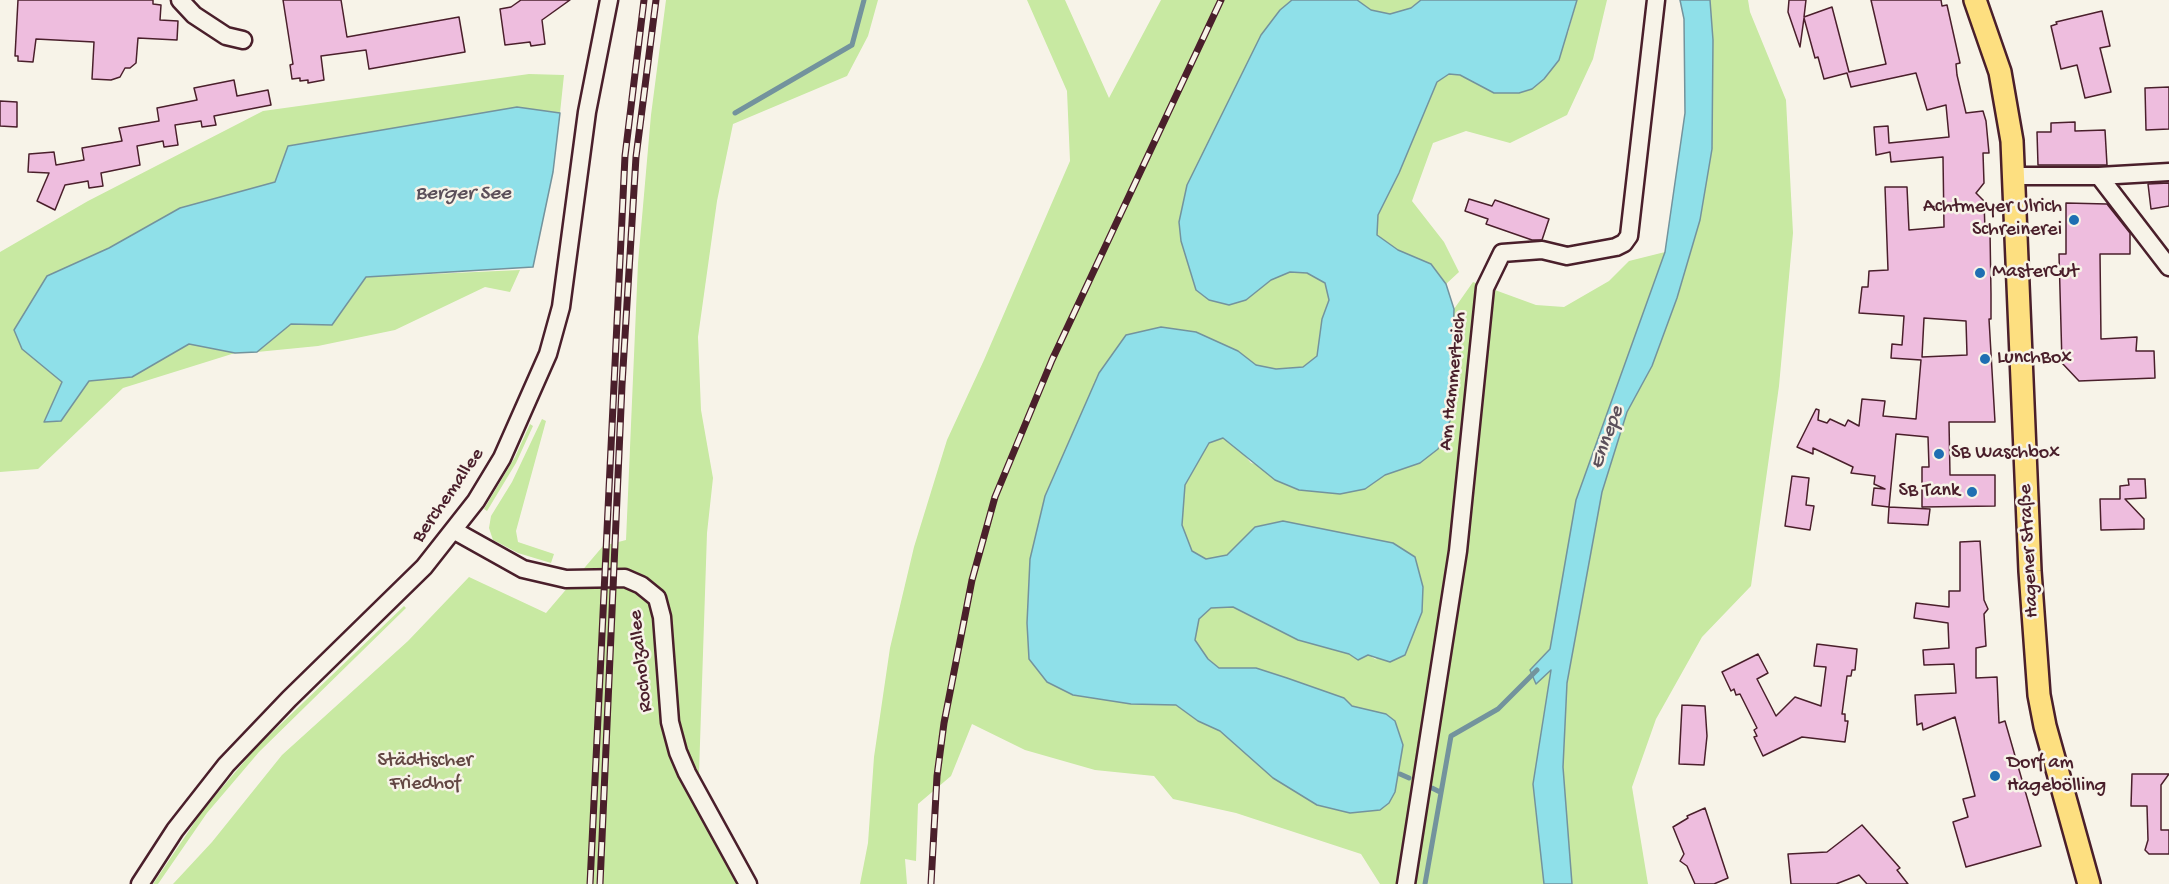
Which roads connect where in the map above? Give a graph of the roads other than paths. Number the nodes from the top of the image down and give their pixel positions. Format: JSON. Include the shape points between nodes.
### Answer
{"nodes":[{"id":1,"x":180,"y":0,"type":"edge"},
{"id":2,"x":609,"y":0,"type":"edge"},
{"id":3,"x":1656,"y":0,"type":"edge"},
{"id":4,"x":1975,"y":0,"type":"edge"},
{"id":5,"x":243,"y":40,"type":"dead end"},
{"id":6,"x":2169,"y":172,"type":"edge"},
{"id":7,"x":2014,"y":176,"type":"junction"},
{"id":8,"x":2099,"y":176,"type":"junction"},
{"id":9,"x":2169,"y":267,"type":"edge"},
{"id":10,"x":455,"y":531,"type":"junction"},
{"id":11,"x":140,"y":884,"type":"edge"},
{"id":12,"x":748,"y":884,"type":"edge"},
{"id":13,"x":1407,"y":884,"type":"edge"},
{"id":14,"x":2089,"y":884,"type":"edge"}],
"edges":[{"from":1,"to":5,"type":"street","via":[[226,36]]},
{"from":2,"to":10,"type":"street","name":"Berchemallee","via":[[587,112],[561,307],[548,354],[502,458]]},
{"from":3,"to":13,"type":"street","name":"Am Hammerteich","via":[[1629,236],[1616,247],[1567,256],[1542,249],[1502,253],[1485,288],[1458,551]]},
{"from":4,"to":7,"type":"main road","name":"Hagener Straße","via":[[2008,103]]},
{"from":6,"to":8,"type":"street"},
{"from":7,"to":8,"type":"street"},
{"from":7,"to":14,"type":"main road","name":"Hagener Straße","via":[[2030,572],[2039,695]]},
{"from":8,"to":9,"type":"street"},
{"from":10,"to":11,"type":"street","name":"Berchemallee","via":[[424,567],[226,765],[175,830]]},
{"from":10,"to":12,"type":"street","name":"Rocholzallee","via":[[523,569],[566,579],[625,578],[657,598],[670,722],[678,752]]}]}
